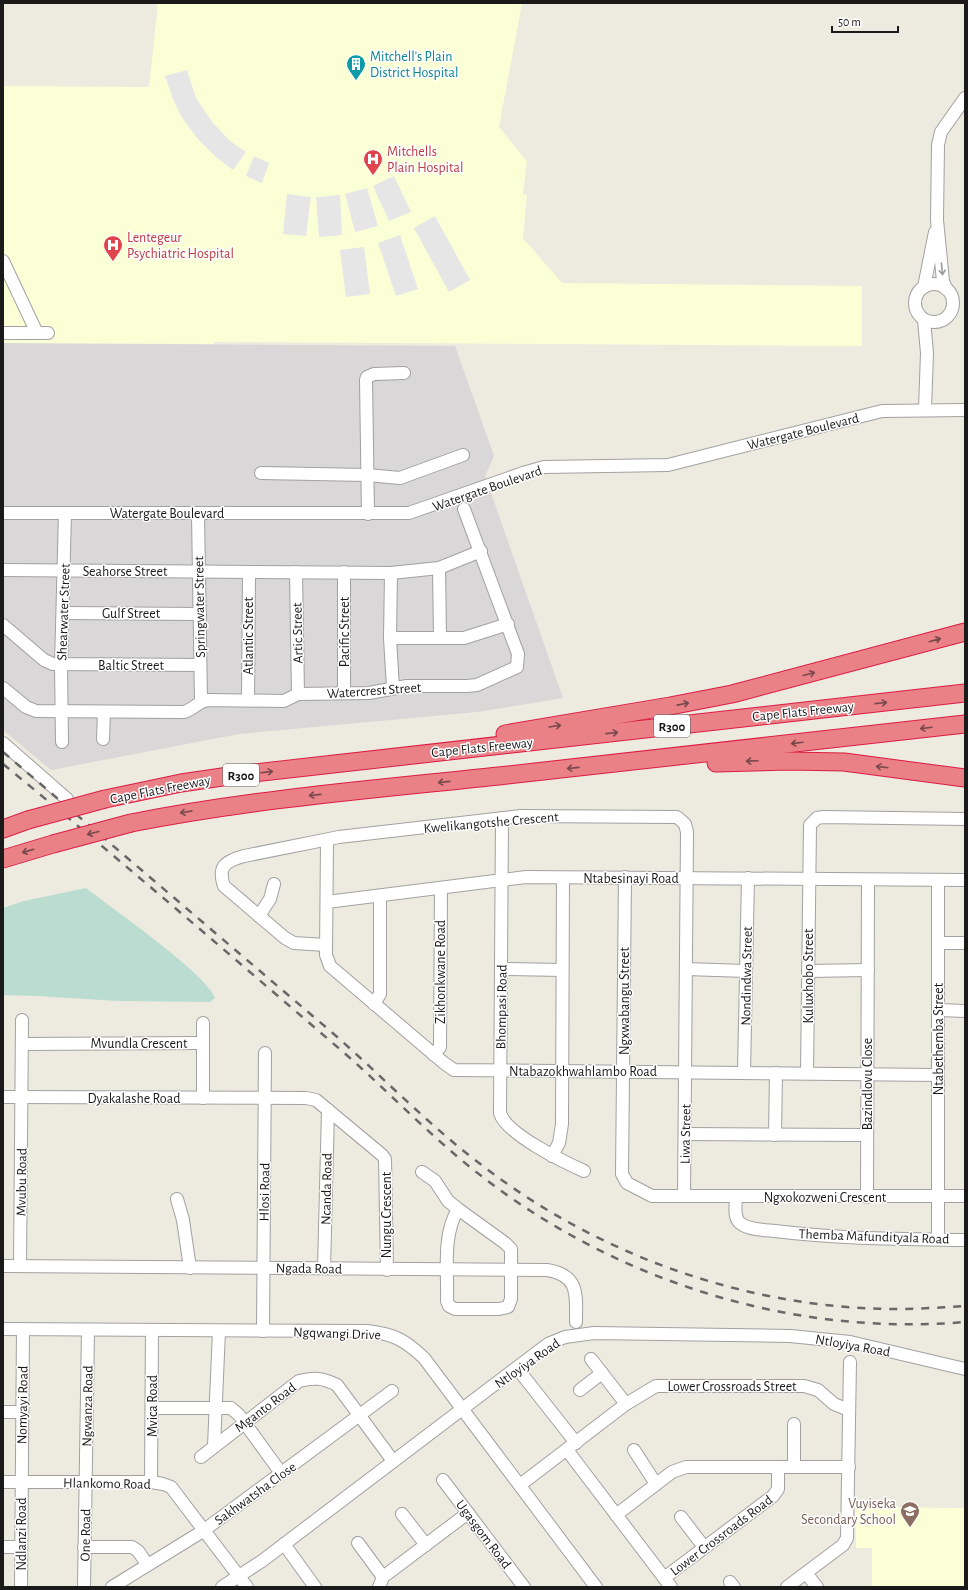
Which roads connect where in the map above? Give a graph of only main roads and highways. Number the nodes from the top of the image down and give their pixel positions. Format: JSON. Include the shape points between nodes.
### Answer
{"nodes":[{"id":1,"x":965,"y":632,"type":"edge"},
{"id":2,"x":965,"y":693,"type":"edge"},
{"id":3,"x":965,"y":724,"type":"edge"},
{"id":4,"x":379,"y":759,"type":"junction"},
{"id":5,"x":612,"y":764,"type":"junction"},
{"id":6,"x":965,"y":778,"type":"edge"},
{"id":7,"x":3,"y":829,"type":"edge"},
{"id":8,"x":3,"y":859,"type":"edge"}],
"edges":[{"from":4,"to":1,"type":"highway","one_way":true,"via":[[426,746],[720,696]]},
{"from":4,"to":2,"type":"highway","name":"Cape Flats Freeway","number":"R300","one_way":true},
{"from":3,"to":5,"type":"highway","name":"Cape Flats Freeway","number":"R300","one_way":true},
{"from":7,"to":4,"type":"highway","name":"Cape Flats Freeway","number":"R300","one_way":true,"bridge":true,"via":[[105,799],[189,782]]},
{"from":6,"to":5,"type":"highway","one_way":true,"via":[[844,762],[732,762],[641,768]]},
{"from":5,"to":8,"type":"highway","name":"Cape Flats Freeway","number":"R300","one_way":true,"bridge":true,"via":[[257,802],[131,823]]}]}
